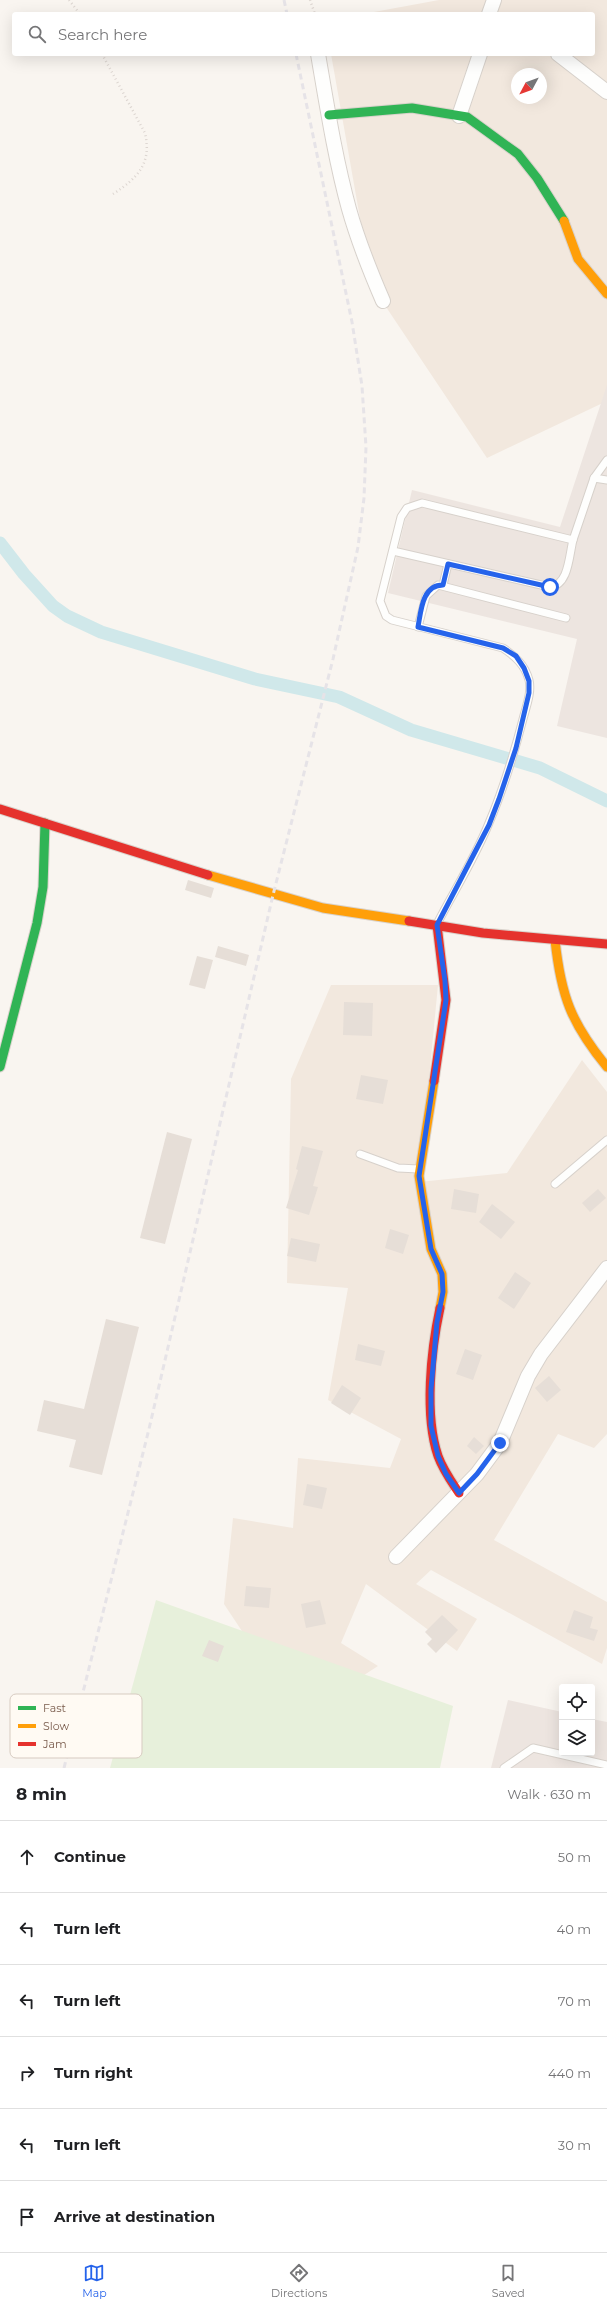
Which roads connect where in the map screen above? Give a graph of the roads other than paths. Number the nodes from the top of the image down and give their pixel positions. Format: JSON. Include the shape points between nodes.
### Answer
{"nodes":[{"id":1,"x":494,"y":0,"type":"edge"},
{"id":2,"x":490,"y":12,"type":"edge"},
{"id":3,"x":318,"y":56,"type":"edge"},
{"id":4,"x":479,"y":56,"type":"edge"},
{"id":5,"x":561,"y":56,"type":"edge"},
{"id":6,"x":607,"y":92,"type":"edge"},
{"id":7,"x":329,"y":115,"type":"junction"},
{"id":8,"x":459,"y":116,"type":"junction"},
{"id":9,"x":607,"y":294,"type":"edge"},
{"id":10,"x":383,"y":301,"type":"dead end"},
{"id":11,"x":607,"y":460,"type":"edge"},
{"id":12,"x":594,"y":478,"type":"junction"},
{"id":13,"x":607,"y":480,"type":"edge"},
{"id":14,"x":573,"y":540,"type":"junction"},
{"id":15,"x":393,"y":551,"type":"junction"},
{"id":16,"x":448,"y":564,"type":"junction"},
{"id":17,"x":443,"y":585,"type":"junction"},
{"id":18,"x":566,"y":618,"type":"dead end"},
{"id":19,"x":418,"y":627,"type":"junction"},
{"id":20,"x":0,"y":810,"type":"edge"},
{"id":21,"x":45,"y":823,"type":"junction"},
{"id":22,"x":437,"y":925,"type":"junction"},
{"id":23,"x":555,"y":940,"type":"junction"},
{"id":24,"x":607,"y":944,"type":"edge"},
{"id":25,"x":0,"y":1067,"type":"edge"},
{"id":26,"x":607,"y":1067,"type":"edge"},
{"id":27,"x":607,"y":1140,"type":"edge"},
{"id":28,"x":360,"y":1154,"type":"dead end"},
{"id":29,"x":420,"y":1169,"type":"junction"},
{"id":30,"x":555,"y":1184,"type":"dead end"},
{"id":31,"x":607,"y":1268,"type":"edge"},
{"id":32,"x":459,"y":1493,"type":"junction"},
{"id":33,"x":396,"y":1557,"type":"dead end"},
{"id":34,"x":607,"y":1765,"type":"edge"},
{"id":35,"x":504,"y":1768,"type":"edge"}],
"edges":[{"from":1,"to":2,"type":"street"},
{"from":3,"to":7,"type":"street"},
{"from":4,"to":8,"type":"street"},
{"from":5,"to":6,"type":"street"},
{"from":7,"to":8,"type":"street","via":[[402,107]]},
{"from":7,"to":10,"type":"street","via":[[349,209],[362,250]]},
{"from":8,"to":9,"type":"street","via":[[475,121],[527,164],[563,218],[578,258]]},
{"from":11,"to":12,"type":"lane"},
{"from":12,"to":13,"type":"lane"},
{"from":12,"to":14,"type":"lane"},
{"from":14,"to":15,"type":"lane","via":[[422,503],[412,505],[404,512]]},
{"from":14,"to":16,"type":"lane","via":[[563,579],[554,586]]},
{"from":15,"to":16,"type":"lane"},
{"from":15,"to":19,"type":"lane","via":[[380,601],[382,609],[392,620]]},
{"from":16,"to":17,"type":"lane"},
{"from":17,"to":18,"type":"lane"},
{"from":17,"to":19,"type":"lane","via":[[434,586],[426,596]]},
{"from":19,"to":22,"type":"lane","via":[[503,648],[516,656],[529,681],[529,693],[516,748],[489,825]]},
{"from":20,"to":21,"type":"street"},
{"from":21,"to":22,"type":"street","via":[[273,895],[316,906]]},
{"from":21,"to":25,"type":"street","via":[[43,888],[37,923]]},
{"from":22,"to":23,"type":"street","via":[[483,933]]},
{"from":22,"to":29,"type":"street","via":[[446,1000]]},
{"from":23,"to":24,"type":"street"},
{"from":23,"to":26,"type":"street","via":[[558,975],[566,1007],[576,1028]]},
{"from":27,"to":30,"type":"lane"},
{"from":28,"to":29,"type":"lane","via":[[398,1168]]},
{"from":29,"to":32,"type":"street","via":[[431,1249],[442,1274],[443,1292],[437,1322],[431,1389],[431,1426],[438,1456]]},
{"from":31,"to":32,"type":"street","via":[[541,1354],[517,1398],[500,1443]]},
{"from":32,"to":33,"type":"street"},
{"from":34,"to":35,"type":"lane","via":[[533,1748]]}]}
